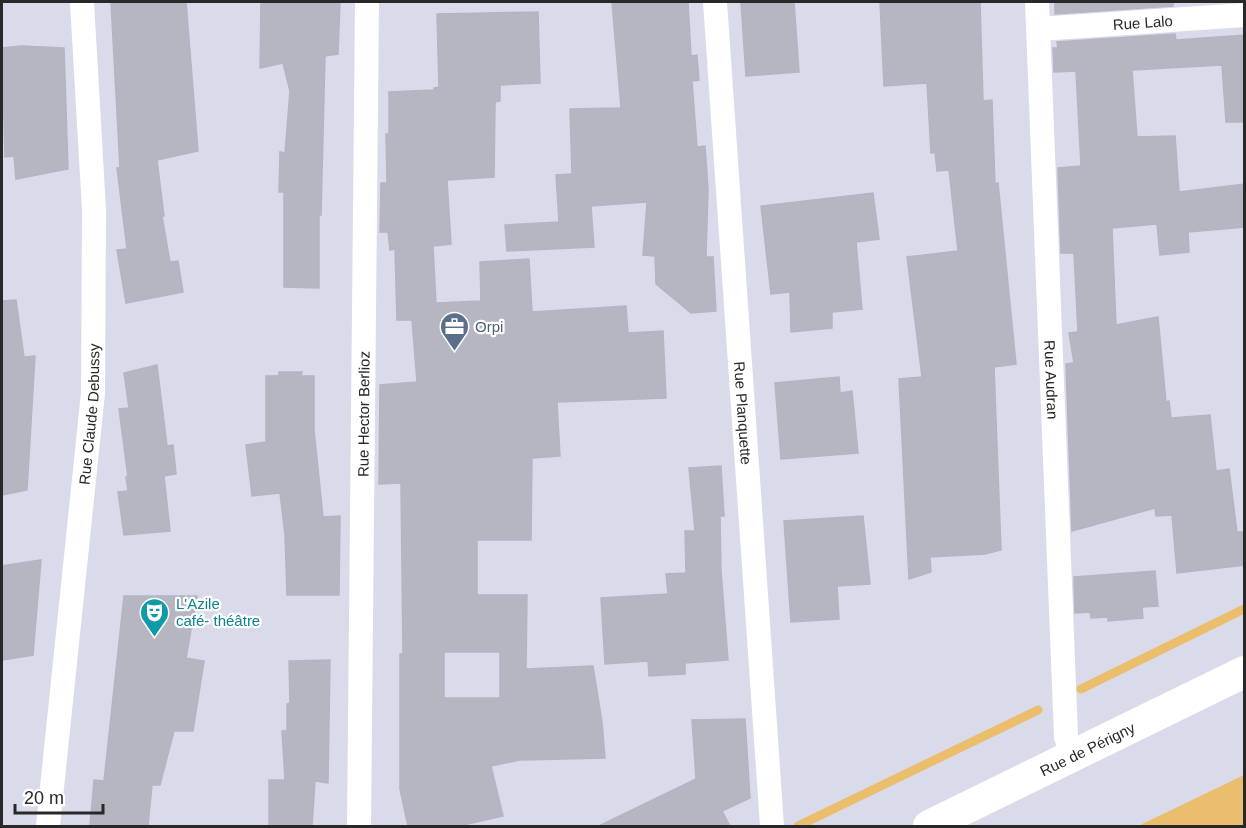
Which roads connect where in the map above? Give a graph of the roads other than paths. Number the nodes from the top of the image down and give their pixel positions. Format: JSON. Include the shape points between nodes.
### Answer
{"nodes":[{"id":1,"x":82,"y":2,"type":"edge"},
{"id":2,"x":367,"y":2,"type":"edge"},
{"id":3,"x":715,"y":2,"type":"edge"},
{"id":4,"x":1038,"y":2,"type":"edge"},
{"id":5,"x":1245,"y":15,"type":"edge"},
{"id":6,"x":1039,"y":29,"type":"junction"},
{"id":7,"x":1245,"y":672,"type":"edge"},
{"id":8,"x":1072,"y":756,"type":"junction"},
{"id":9,"x":48,"y":826,"type":"edge"},
{"id":10,"x":359,"y":826,"type":"edge"},
{"id":11,"x":772,"y":826,"type":"edge"},
{"id":12,"x":929,"y":826,"type":"edge"}],
"edges":[{"from":1,"to":9,"type":"street","name":"Rue Claude Debussy","via":[[94,210],[93,393]]},
{"from":2,"to":10,"type":"street","name":"Rue Hector Berlioz"},
{"from":3,"to":11,"type":"street","name":"Rue Planquette"},
{"from":4,"to":6,"type":"street","name":"Rue Audran"},
{"from":5,"to":6,"type":"street","name":"Rue Lalo"},
{"from":6,"to":8,"type":"street","name":"Rue Audran","via":[[1066,737]]},
{"from":7,"to":8,"type":"street","name":"Rue de Périgny"},
{"from":8,"to":12,"type":"street","name":"Rue de Périgny"}]}
